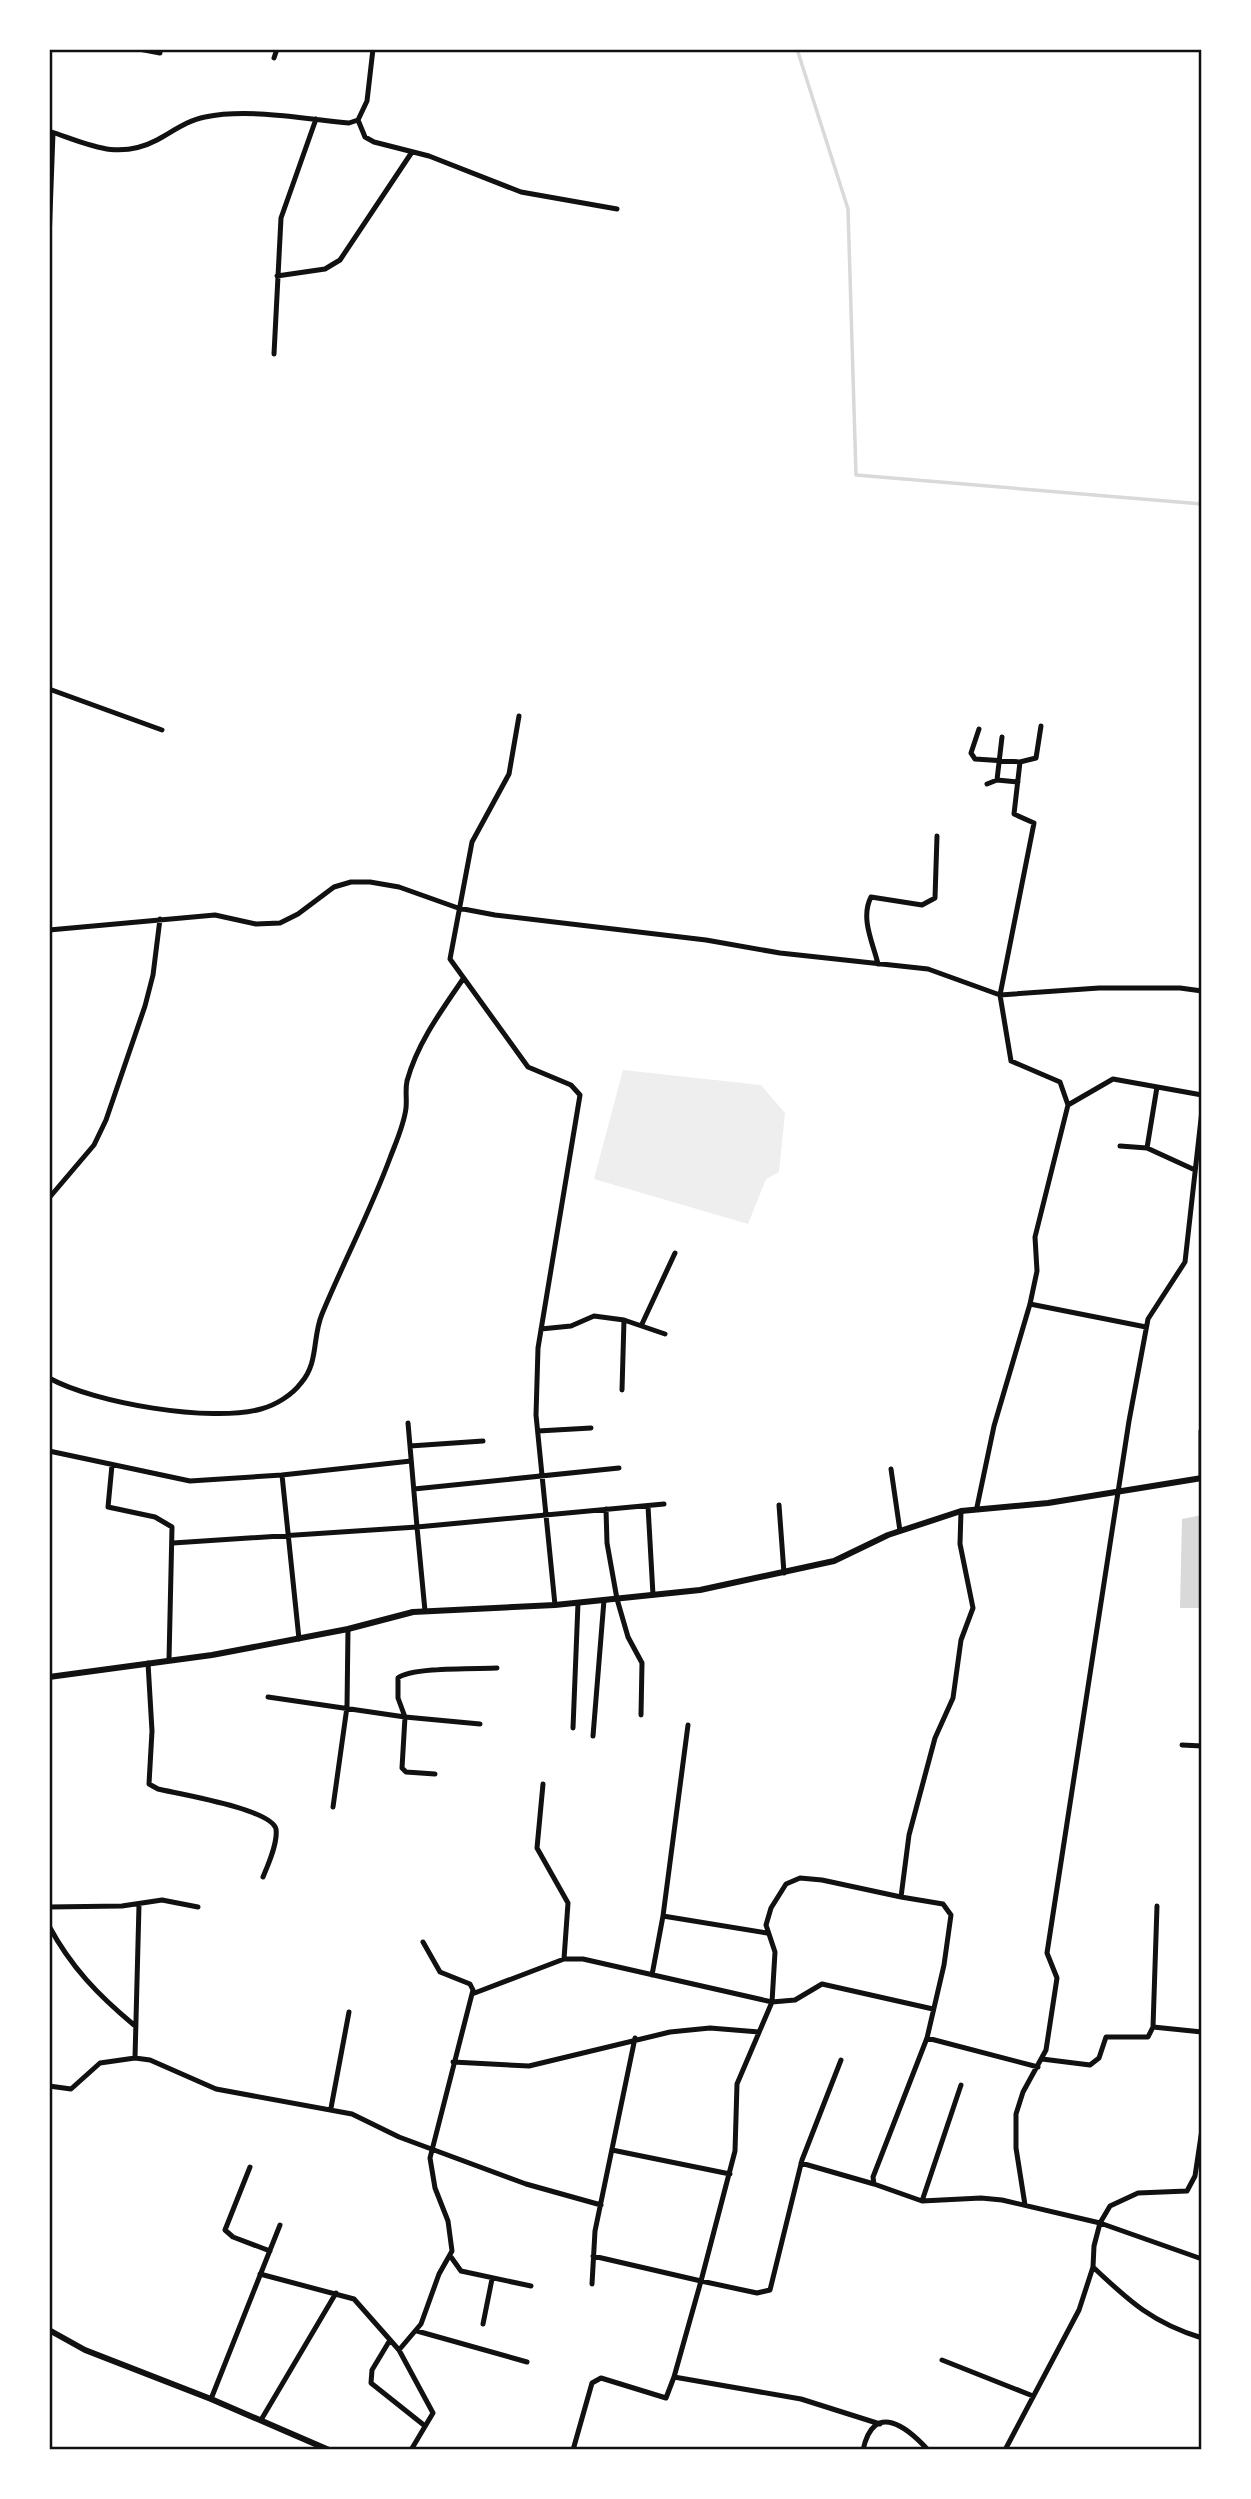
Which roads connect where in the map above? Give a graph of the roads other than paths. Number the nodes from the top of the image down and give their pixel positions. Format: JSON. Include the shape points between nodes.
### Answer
{"nodes":[{"id":1,"x":139,"y":49,"type":"edge"},
{"id":2,"x":277,"y":49,"type":"edge"},
{"id":3,"x":373,"y":49,"type":"edge"},
{"id":4,"x":657,"y":49,"type":"edge"},
{"id":5,"x":691,"y":49,"type":"edge"},
{"id":6,"x":160,"y":53,"type":"dead end"},
{"id":7,"x":274,"y":58,"type":"dead end"},
{"id":8,"x":316,"y":119,"type":"junction"},
{"id":9,"x":358,"y":120,"type":"junction"},
{"id":10,"x":51,"y":132,"type":"edge"},
{"id":11,"x":412,"y":152,"type":"junction"},
{"id":12,"x":617,"y":209,"type":"dead end"},
{"id":13,"x":49,"y":241,"type":"edge"},
{"id":14,"x":277,"y":276,"type":"junction"},
{"id":15,"x":274,"y":355,"type":"dead end"},
{"id":16,"x":49,"y":690,"type":"edge"},
{"id":17,"x":519,"y":716,"type":"dead end"},
{"id":18,"x":1041,"y":726,"type":"dead end"},
{"id":19,"x":979,"y":729,"type":"dead end"},
{"id":20,"x":162,"y":730,"type":"dead end"},
{"id":21,"x":1002,"y":737,"type":"dead end"},
{"id":22,"x":997,"y":762,"type":"junction"},
{"id":23,"x":1020,"y":762,"type":"junction"},
{"id":24,"x":997,"y":779,"type":"junction"},
{"id":25,"x":1018,"y":782,"type":"junction"},
{"id":26,"x":987,"y":784,"type":"dead end"},
{"id":27,"x":937,"y":836,"type":"dead end"},
{"id":28,"x":458,"y":908,"type":"junction"},
{"id":29,"x":160,"y":919,"type":"junction"},
{"id":30,"x":49,"y":930,"type":"edge"},
{"id":31,"x":878,"y":964,"type":"junction"},
{"id":32,"x":463,"y":979,"type":"junction"},
{"id":33,"x":1202,"y":991,"type":"edge"},
{"id":34,"x":1000,"y":996,"type":"junction"},
{"id":35,"x":1157,"y":1087,"type":"junction"},
{"id":36,"x":1202,"y":1095,"type":"edge"},
{"id":37,"x":1068,"y":1105,"type":"junction"},
{"id":38,"x":1202,"y":1110,"type":"edge"},
{"id":39,"x":1120,"y":1146,"type":"dead end"},
{"id":40,"x":1147,"y":1148,"type":"junction"},
{"id":41,"x":1195,"y":1170,"type":"junction"},
{"id":42,"x":49,"y":1198,"type":"edge"},
{"id":43,"x":675,"y":1253,"type":"dead end"},
{"id":44,"x":1030,"y":1304,"type":"junction"},
{"id":45,"x":624,"y":1320,"type":"junction"},
{"id":46,"x":642,"y":1325,"type":"junction"},
{"id":47,"x":1146,"y":1327,"type":"junction"},
{"id":48,"x":541,"y":1329,"type":"junction"},
{"id":49,"x":665,"y":1334,"type":"dead end"},
{"id":50,"x":49,"y":1378,"type":"edge"},
{"id":51,"x":622,"y":1390,"type":"dead end"},
{"id":52,"x":408,"y":1423,"type":"dead end"},
{"id":53,"x":592,"y":1428,"type":"dead end"},
{"id":54,"x":538,"y":1431,"type":"junction"},
{"id":55,"x":1201,"y":1431,"type":"edge"},
{"id":56,"x":483,"y":1441,"type":"dead end"},
{"id":57,"x":410,"y":1446,"type":"junction"},
{"id":58,"x":49,"y":1451,"type":"edge"},
{"id":59,"x":411,"y":1461,"type":"junction"},
{"id":60,"x":112,"y":1465,"type":"junction"},
{"id":61,"x":619,"y":1468,"type":"dead end"},
{"id":62,"x":891,"y":1469,"type":"dead end"},
{"id":63,"x":282,"y":1475,"type":"junction"},
{"id":64,"x":541,"y":1477,"type":"junction"},
{"id":65,"x":1202,"y":1478,"type":"edge"},
{"id":66,"x":414,"y":1489,"type":"junction"},
{"id":67,"x":1117,"y":1493,"type":"junction"},
{"id":68,"x":664,"y":1504,"type":"dead end"},
{"id":69,"x":648,"y":1506,"type":"junction"},
{"id":70,"x":779,"y":1506,"type":"dead end"},
{"id":71,"x":977,"y":1507,"type":"junction"},
{"id":72,"x":607,"y":1509,"type":"junction"},
{"id":73,"x":961,"y":1510,"type":"junction"},
{"id":74,"x":544,"y":1514,"type":"junction"},
{"id":75,"x":417,"y":1527,"type":"junction"},
{"id":76,"x":900,"y":1531,"type":"junction"},
{"id":77,"x":288,"y":1538,"type":"junction"},
{"id":78,"x":173,"y":1543,"type":"junction"},
{"id":79,"x":784,"y":1573,"type":"junction"},
{"id":80,"x":653,"y":1595,"type":"junction"},
{"id":81,"x":617,"y":1599,"type":"junction"},
{"id":82,"x":604,"y":1600,"type":"junction"},
{"id":83,"x":578,"y":1602,"type":"junction"},
{"id":84,"x":555,"y":1605,"type":"junction"},
{"id":85,"x":425,"y":1611,"type":"junction"},
{"id":86,"x":348,"y":1629,"type":"junction"},
{"id":87,"x":299,"y":1639,"type":"junction"},
{"id":88,"x":169,"y":1660,"type":"junction"},
{"id":89,"x":148,"y":1663,"type":"junction"},
{"id":90,"x":497,"y":1668,"type":"dead end"},
{"id":91,"x":49,"y":1677,"type":"edge"},
{"id":92,"x":268,"y":1697,"type":"dead end"},
{"id":93,"x":346,"y":1707,"type":"junction"},
{"id":94,"x":641,"y":1715,"type":"dead end"},
{"id":95,"x":405,"y":1717,"type":"junction"},
{"id":96,"x":480,"y":1724,"type":"dead end"},
{"id":97,"x":688,"y":1724,"type":"dead end"},
{"id":98,"x":573,"y":1728,"type":"dead end"},
{"id":99,"x":593,"y":1736,"type":"dead end"},
{"id":100,"x":1182,"y":1745,"type":"dead end"},
{"id":101,"x":1202,"y":1746,"type":"edge"},
{"id":102,"x":435,"y":1774,"type":"dead end"},
{"id":103,"x":543,"y":1784,"type":"dead end"},
{"id":104,"x":333,"y":1807,"type":"dead end"},
{"id":105,"x":263,"y":1877,"type":"dead end"},
{"id":106,"x":901,"y":1897,"type":"junction"},
{"id":107,"x":139,"y":1905,"type":"junction"},
{"id":108,"x":1157,"y":1906,"type":"dead end"},
{"id":109,"x":49,"y":1907,"type":"edge"},
{"id":110,"x":198,"y":1907,"type":"dead end"},
{"id":111,"x":663,"y":1916,"type":"junction"},
{"id":112,"x":49,"y":1926,"type":"edge"},
{"id":113,"x":767,"y":1933,"type":"junction"},
{"id":114,"x":423,"y":1942,"type":"dead end"},
{"id":115,"x":564,"y":1959,"type":"junction"},
{"id":116,"x":652,"y":1975,"type":"junction"},
{"id":117,"x":472,"y":1994,"type":"junction"},
{"id":118,"x":772,"y":2002,"type":"junction"},
{"id":119,"x":933,"y":2009,"type":"junction"},
{"id":120,"x":349,"y":2012,"type":"dead end"},
{"id":121,"x":134,"y":2025,"type":"junction"},
{"id":122,"x":1153,"y":2027,"type":"junction"},
{"id":123,"x":759,"y":2032,"type":"junction"},
{"id":124,"x":1202,"y":2032,"type":"edge"},
{"id":125,"x":635,"y":2038,"type":"junction"},
{"id":126,"x":927,"y":2038,"type":"junction"},
{"id":127,"x":135,"y":2058,"type":"junction"},
{"id":128,"x":1042,"y":2059,"type":"junction"},
{"id":129,"x":841,"y":2060,"type":"dead end"},
{"id":130,"x":453,"y":2062,"type":"junction"},
{"id":131,"x":1038,"y":2067,"type":"junction"},
{"id":132,"x":961,"y":2085,"type":"dead end"},
{"id":133,"x":49,"y":2086,"type":"edge"},
{"id":134,"x":331,"y":2108,"type":"junction"},
{"id":135,"x":1202,"y":2129,"type":"edge"},
{"id":136,"x":432,"y":2148,"type":"junction"},
{"id":137,"x":612,"y":2150,"type":"junction"},
{"id":138,"x":801,"y":2164,"type":"junction"},
{"id":139,"x":250,"y":2167,"type":"dead end"},
{"id":140,"x":730,"y":2174,"type":"junction"},
{"id":141,"x":874,"y":2184,"type":"junction"},
{"id":142,"x":922,"y":2201,"type":"junction"},
{"id":143,"x":1025,"y":2205,"type":"junction"},
{"id":144,"x":601,"y":2206,"type":"junction"},
{"id":145,"x":1100,"y":2223,"type":"junction"},
{"id":146,"x":280,"y":2225,"type":"dead end"},
{"id":147,"x":270,"y":2250,"type":"junction"},
{"id":148,"x":593,"y":2256,"type":"junction"},
{"id":149,"x":450,"y":2257,"type":"junction"},
{"id":150,"x":1202,"y":2259,"type":"edge"},
{"id":151,"x":1093,"y":2267,"type":"junction"},
{"id":152,"x":260,"y":2274,"type":"junction"},
{"id":153,"x":492,"y":2278,"type":"junction"},
{"id":154,"x":701,"y":2281,"type":"junction"},
{"id":155,"x":592,"y":2284,"type":"dead end"},
{"id":156,"x":531,"y":2286,"type":"dead end"},
{"id":157,"x":336,"y":2293,"type":"junction"},
{"id":158,"x":483,"y":2324,"type":"dead end"},
{"id":159,"x":49,"y":2330,"type":"edge"},
{"id":160,"x":417,"y":2331,"type":"junction"},
{"id":161,"x":1202,"y":2338,"type":"edge"},
{"id":162,"x":390,"y":2340,"type":"junction"},
{"id":163,"x":399,"y":2350,"type":"junction"},
{"id":164,"x":942,"y":2360,"type":"dead end"},
{"id":165,"x":527,"y":2362,"type":"dead end"},
{"id":166,"x":674,"y":2377,"type":"junction"},
{"id":167,"x":1034,"y":2396,"type":"junction"},
{"id":168,"x":211,"y":2399,"type":"junction"},
{"id":169,"x":261,"y":2420,"type":"junction"},
{"id":170,"x":880,"y":2424,"type":"junction"},
{"id":171,"x":425,"y":2426,"type":"junction"},
{"id":172,"x":329,"y":2450,"type":"edge"},
{"id":173,"x":411,"y":2450,"type":"edge"},
{"id":174,"x":573,"y":2450,"type":"edge"},
{"id":175,"x":863,"y":2450,"type":"edge"},
{"id":176,"x":928,"y":2450,"type":"edge"},
{"id":177,"x":1005,"y":2450,"type":"edge"}],
"edges":[{"from":1,"to":6,"type":"street"},
{"from":2,"to":7,"type":"street"},
{"from":3,"to":9,"type":"street","via":[[366,101]]},
{"from":4,"to":5,"type":"street"},
{"from":8,"to":9,"type":"street"},
{"from":8,"to":10,"type":"street","via":[[204,117],[122,152]]},
{"from":8,"to":14,"type":"street","via":[[281,218]]},
{"from":9,"to":11,"type":"street","via":[[365,137]]},
{"from":10,"to":13,"type":"street"},
{"from":11,"to":12,"type":"street","via":[[514,190]]},
{"from":11,"to":14,"type":"street","via":[[340,260],[325,269]]},
{"from":14,"to":15,"type":"street"},
{"from":16,"to":20,"type":"street"},
{"from":17,"to":28,"type":"street","via":[[509,774],[472,842]]},
{"from":18,"to":23,"type":"street","via":[[1036,758]]},
{"from":19,"to":22,"type":"street","via":[[971,753],[975,760]]},
{"from":21,"to":22,"type":"street"},
{"from":22,"to":23,"type":"street"},
{"from":22,"to":24,"type":"street"},
{"from":23,"to":25,"type":"street"},
{"from":24,"to":25,"type":"street"},
{"from":24,"to":26,"type":"street"},
{"from":25,"to":34,"type":"street","via":[[1014,814],[1034,823]]},
{"from":27,"to":31,"type":"street","via":[[935,898],[922,905],[879,897],[871,897],[867,903],[868,934]]},
{"from":28,"to":29,"type":"street","via":[[370,881],[334,887],[280,923],[256,924],[215,915]]},
{"from":28,"to":31,"type":"street"},
{"from":28,"to":32,"type":"street","via":[[450,959]]},
{"from":29,"to":30,"type":"street"},
{"from":29,"to":42,"type":"street","via":[[145,1006],[106,1120],[94,1145]]},
{"from":31,"to":34,"type":"street","via":[[928,969]]},
{"from":32,"to":48,"type":"street","via":[[528,1067],[570,1084],[580,1095]]},
{"from":32,"to":50,"type":"street","via":[[416,1058],[406,1083],[403,1120],[391,1156],[365,1225],[346,1255],[318,1323],[315,1358],[300,1385],[260,1409],[225,1412],[125,1403],[88,1395]]},
{"from":33,"to":34,"type":"street","via":[[1099,988]]},
{"from":34,"to":37,"type":"street","via":[[1011,1061],[1060,1082]]},
{"from":35,"to":36,"type":"street"},
{"from":35,"to":37,"type":"street","via":[[1113,1079]]},
{"from":35,"to":40,"type":"street"},
{"from":37,"to":44,"type":"street","via":[[1035,1237],[1037,1271]]},
{"from":38,"to":41,"type":"street"},
{"from":39,"to":40,"type":"street"},
{"from":40,"to":41,"type":"street"},
{"from":41,"to":47,"type":"street","via":[[1185,1262]]},
{"from":43,"to":46,"type":"street"},
{"from":44,"to":47,"type":"street"},
{"from":44,"to":71,"type":"street","via":[[994,1426]]},
{"from":45,"to":46,"type":"street"},
{"from":45,"to":48,"type":"street","via":[[594,1316],[571,1326]]},
{"from":45,"to":51,"type":"street"},
{"from":46,"to":49,"type":"street"},
{"from":47,"to":67,"type":"street"},
{"from":48,"to":54,"type":"street"},
{"from":52,"to":57,"type":"street"},
{"from":53,"to":54,"type":"street"},
{"from":54,"to":64,"type":"street"},
{"from":55,"to":65,"type":"street"},
{"from":56,"to":57,"type":"street"},
{"from":57,"to":59,"type":"street"},
{"from":58,"to":60,"type":"street"},
{"from":59,"to":63,"type":"street"},
{"from":59,"to":66,"type":"street"},
{"from":60,"to":63,"type":"street","via":[[190,1481]]},
{"from":60,"to":78,"type":"street","via":[[108,1507],[167,1521]]},
{"from":61,"to":64,"type":"street"},
{"from":62,"to":76,"type":"street"},
{"from":63,"to":77,"type":"street"},
{"from":64,"to":66,"type":"street"},
{"from":64,"to":74,"type":"street"},
{"from":65,"to":67,"type":"street"},
{"from":66,"to":75,"type":"street"},
{"from":67,"to":71,"type":"street"},
{"from":67,"to":128,"type":"street","via":[[1052,1912],[1047,1953],[1057,1978]]},
{"from":68,"to":69,"type":"street"},
{"from":69,"to":72,"type":"street"},
{"from":69,"to":80,"type":"street"},
{"from":70,"to":79,"type":"street"},
{"from":71,"to":73,"type":"street"},
{"from":72,"to":74,"type":"street"},
{"from":72,"to":81,"type":"street","via":[[607,1543]]},
{"from":73,"to":76,"type":"street"},
{"from":73,"to":106,"type":"street","via":[[962,1563],[974,1608],[961,1640],[953,1698],[935,1738],[909,1835]]},
{"from":74,"to":75,"type":"street"},
{"from":74,"to":84,"type":"street"},
{"from":75,"to":77,"type":"street"},
{"from":75,"to":85,"type":"street"},
{"from":76,"to":79,"type":"street","via":[[834,1561]]},
{"from":77,"to":78,"type":"street"},
{"from":77,"to":87,"type":"street"},
{"from":78,"to":88,"type":"street"},
{"from":79,"to":80,"type":"street"},
{"from":80,"to":81,"type":"street"},
{"from":81,"to":82,"type":"street"},
{"from":81,"to":94,"type":"street","via":[[628,1637],[642,1663]]},
{"from":82,"to":83,"type":"street"},
{"from":82,"to":99,"type":"street"},
{"from":83,"to":84,"type":"street"},
{"from":83,"to":98,"type":"street"},
{"from":84,"to":85,"type":"street"},
{"from":85,"to":86,"type":"street"},
{"from":86,"to":87,"type":"street"},
{"from":86,"to":93,"type":"street"},
{"from":87,"to":88,"type":"street"},
{"from":88,"to":89,"type":"street"},
{"from":89,"to":91,"type":"street"},
{"from":89,"to":105,"type":"street","via":[[149,1784],[251,1811],[272,1822],[275,1839]]},
{"from":90,"to":95,"type":"street","via":[[402,1675],[398,1698]]},
{"from":92,"to":93,"type":"street"},
{"from":93,"to":95,"type":"street"},
{"from":93,"to":104,"type":"street"},
{"from":95,"to":96,"type":"street"},
{"from":95,"to":102,"type":"street","via":[[402,1768]]},
{"from":97,"to":111,"type":"street"},
{"from":100,"to":101,"type":"street"},
{"from":103,"to":115,"type":"street","via":[[537,1848],[568,1903]]},
{"from":106,"to":113,"type":"street","via":[[800,1878],[781,1890],[771,1908]]},
{"from":106,"to":119,"type":"street","via":[[943,1904],[951,1915]]},
{"from":107,"to":109,"type":"street"},
{"from":107,"to":110,"type":"street","via":[[162,1899]]},
{"from":107,"to":121,"type":"street"},
{"from":108,"to":122,"type":"street"},
{"from":111,"to":113,"type":"street"},
{"from":111,"to":116,"type":"street"},
{"from":112,"to":121,"type":"street","via":[[89,1987]]},
{"from":113,"to":118,"type":"street","via":[[775,1952]]},
{"from":114,"to":117,"type":"street","via":[[437,1968],[470,1984]]},
{"from":115,"to":116,"type":"street"},
{"from":115,"to":117,"type":"street"},
{"from":116,"to":118,"type":"street"},
{"from":117,"to":130,"type":"street"},
{"from":118,"to":119,"type":"street","via":[[795,2000],[822,1984]]},
{"from":118,"to":123,"type":"street"},
{"from":119,"to":126,"type":"street"},
{"from":120,"to":134,"type":"street"},
{"from":121,"to":127,"type":"street"},
{"from":122,"to":124,"type":"street"},
{"from":122,"to":128,"type":"street","via":[[1149,2037],[1108,2036],[1099,2058],[1090,2065]]},
{"from":123,"to":125,"type":"street","via":[[710,2028]]},
{"from":123,"to":140,"type":"street","via":[[737,2084]]},
{"from":125,"to":130,"type":"street","via":[[529,2066]]},
{"from":125,"to":137,"type":"street"},
{"from":126,"to":131,"type":"street"},
{"from":126,"to":141,"type":"street"},
{"from":127,"to":133,"type":"street","via":[[100,2063],[71,2089]]},
{"from":127,"to":134,"type":"street","via":[[216,2089]]},
{"from":128,"to":131,"type":"street"},
{"from":129,"to":138,"type":"street"},
{"from":130,"to":136,"type":"street"},
{"from":131,"to":143,"type":"street","via":[[1016,2114]]},
{"from":132,"to":142,"type":"street"},
{"from":134,"to":136,"type":"street"},
{"from":135,"to":145,"type":"street","via":[[1195,2176],[1187,2190],[1138,2193],[1122,2199],[1110,2206]]},
{"from":136,"to":144,"type":"street","via":[[526,2184]]},
{"from":136,"to":149,"type":"street","via":[[431,2172],[448,2221]]},
{"from":137,"to":140,"type":"street"},
{"from":137,"to":144,"type":"street"},
{"from":138,"to":141,"type":"street"},
{"from":138,"to":154,"type":"street","via":[[770,2290],[757,2293]]},
{"from":139,"to":147,"type":"street","via":[[225,2230],[233,2238]]},
{"from":140,"to":154,"type":"street"},
{"from":141,"to":142,"type":"street"},
{"from":142,"to":143,"type":"street","via":[[981,2198]]},
{"from":143,"to":145,"type":"street"},
{"from":144,"to":148,"type":"street"},
{"from":145,"to":150,"type":"street"},
{"from":145,"to":151,"type":"street"},
{"from":146,"to":147,"type":"street"},
{"from":147,"to":152,"type":"street"},
{"from":148,"to":154,"type":"street"},
{"from":148,"to":155,"type":"street"},
{"from":149,"to":153,"type":"street","via":[[461,2271]]},
{"from":149,"to":160,"type":"street"},
{"from":151,"to":161,"type":"street","via":[[1138,2309],[1164,2325]]},
{"from":151,"to":167,"type":"street","via":[[1079,2310]]},
{"from":152,"to":157,"type":"street"},
{"from":152,"to":168,"type":"street"},
{"from":153,"to":156,"type":"street"},
{"from":153,"to":158,"type":"street"},
{"from":154,"to":166,"type":"street"},
{"from":157,"to":162,"type":"street","via":[[354,2299]]},
{"from":157,"to":169,"type":"street"},
{"from":159,"to":168,"type":"street","via":[[85,2350]]},
{"from":160,"to":163,"type":"street"},
{"from":160,"to":165,"type":"street"},
{"from":162,"to":163,"type":"street"},
{"from":162,"to":171,"type":"street","via":[[372,2370],[372,2383]]},
{"from":163,"to":171,"type":"street","via":[[431,2407]]},
{"from":164,"to":167,"type":"street"},
{"from":166,"to":170,"type":"street","via":[[801,2399]]},
{"from":166,"to":174,"type":"street","via":[[666,2399],[595,2379]]},
{"from":167,"to":177,"type":"street"},
{"from":168,"to":169,"type":"street"},
{"from":169,"to":172,"type":"street"},
{"from":170,"to":175,"type":"street","via":[[869,2434]]},
{"from":170,"to":176,"type":"street","via":[[907,2427]]},
{"from":171,"to":173,"type":"street"}]}
